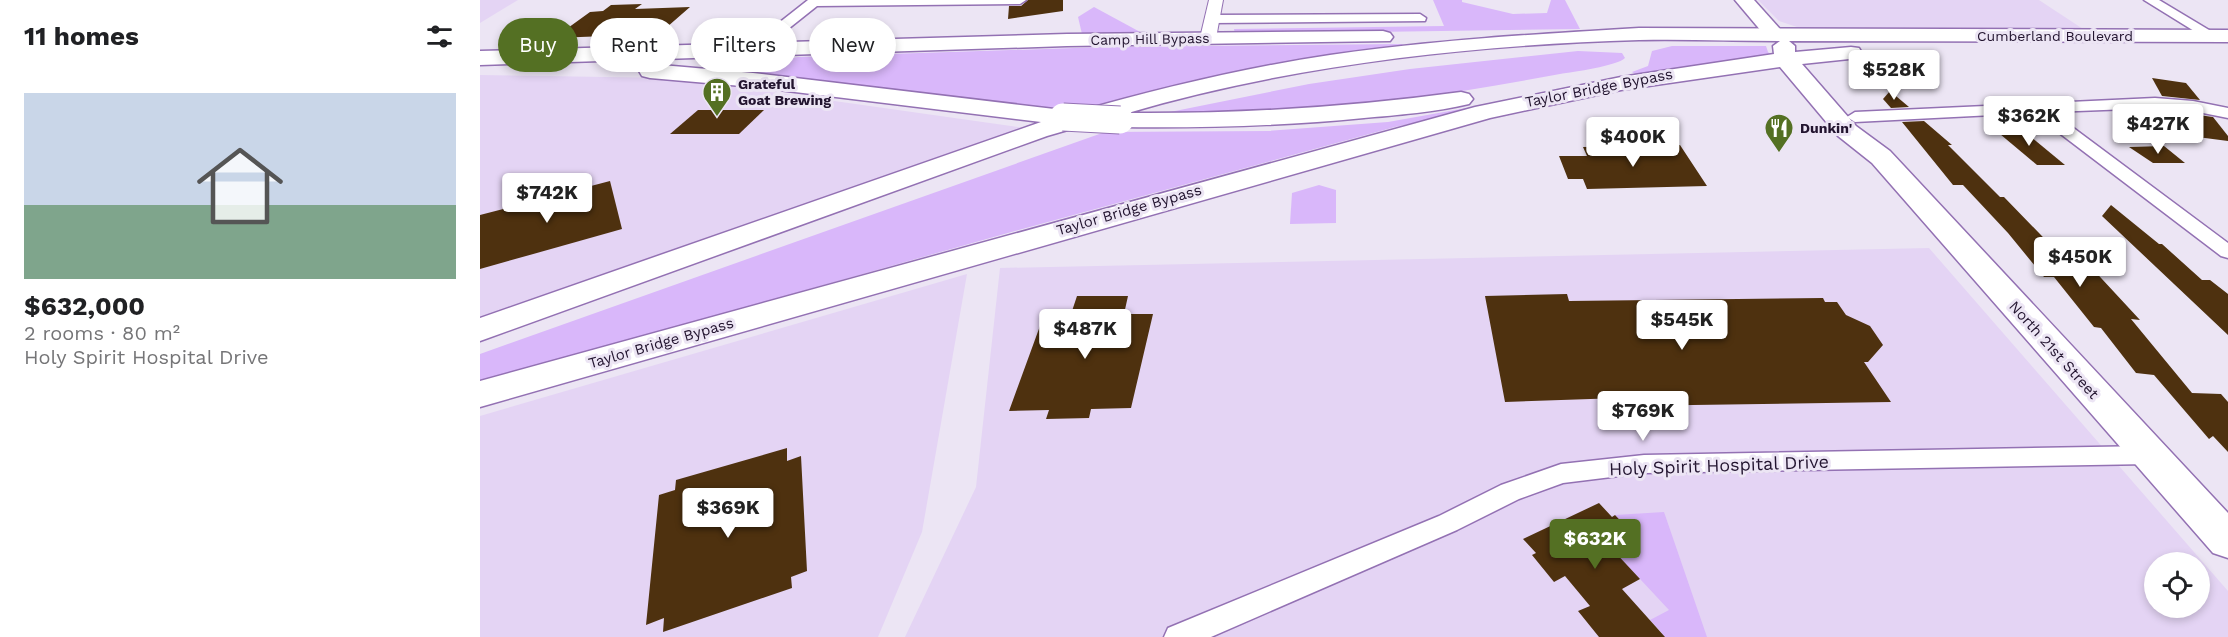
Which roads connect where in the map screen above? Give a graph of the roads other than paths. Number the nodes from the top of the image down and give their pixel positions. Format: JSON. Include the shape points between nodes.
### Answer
{"nodes":[{"id":1,"x":1020,"y":0,"type":"edge"},
{"id":2,"x":1216,"y":0,"type":"edge"},
{"id":3,"x":1744,"y":0,"type":"edge"},
{"id":4,"x":2150,"y":0,"type":"edge"},
{"id":5,"x":815,"y":1,"type":"edge"},
{"id":6,"x":794,"y":18,"type":"edge"},
{"id":7,"x":1420,"y":18,"type":"dead end"},
{"id":8,"x":1210,"y":29,"type":"junction"},
{"id":9,"x":2222,"y":40,"type":"edge"},
{"id":10,"x":1635,"y":48,"type":"junction"},
{"id":11,"x":797,"y":49,"type":"edge"},
{"id":12,"x":1787,"y":49,"type":"junction"},
{"id":13,"x":691,"y":52,"type":"edge"},
{"id":14,"x":480,"y":58,"type":"edge"},
{"id":15,"x":480,"y":69,"type":"edge"},
{"id":16,"x":1688,"y":71,"type":"junction"},
{"id":17,"x":725,"y":72,"type":"edge"},
{"id":18,"x":719,"y":77,"type":"junction"},
{"id":19,"x":1576,"y":91,"type":"junction"},
{"id":20,"x":1822,"y":102,"type":"junction"},
{"id":21,"x":1434,"y":103,"type":"junction"},
{"id":22,"x":2036,"y":108,"type":"junction"},
{"id":23,"x":2228,"y":113,"type":"edge"},
{"id":24,"x":1855,"y":117,"type":"junction"},
{"id":25,"x":1881,"y":158,"type":"junction"},
{"id":26,"x":2228,"y":252,"type":"edge"},
{"id":27,"x":480,"y":330,"type":"edge"},
{"id":28,"x":480,"y":344,"type":"edge"},
{"id":29,"x":480,"y":394,"type":"edge"},
{"id":30,"x":2150,"y":455,"type":"junction"},
{"id":31,"x":2228,"y":541,"type":"edge"},
{"id":32,"x":1179,"y":637,"type":"edge"}],
"edges":[{"from":1,"to":5,"type":"street"},
{"from":2,"to":8,"type":"street"},
{"from":3,"to":12,"type":"main road","name":"North 21st Street"},
{"from":4,"to":9,"type":"street"},
{"from":5,"to":6,"type":"street"},
{"from":7,"to":8,"type":"street"},
{"from":8,"to":10,"type":"main road","name":"Camp Hill Bypass"},
{"from":8,"to":11,"type":"main road","name":"Camp Hill Bypass","via":[[1043,41]]},
{"from":9,"to":12,"type":"main road","name":"Cumberland Boulevard"},
{"from":9,"to":12,"type":"main road","name":"Cumberland Boulevard","via":[[2016,36]]},
{"from":10,"to":12,"type":"main road","via":[[1753,41]]},
{"from":10,"to":21,"type":"main road","via":[[1623,66]]},
{"from":10,"to":27,"type":"main road","via":[[1485,43],[1368,56],[1156,97],[1080,117],[992,147]]},
{"from":10,"to":28,"type":"main road","via":[[1490,49],[1374,62],[1255,82],[1129,112],[1001,153]]},
{"from":12,"to":16,"type":"main road","name":"Taylor Bridge Bypass"},
{"from":12,"to":20,"type":"main road","name":"North 21st Street"},
{"from":12,"to":24,"type":"main road","name":"North 21st Street"},
{"from":13,"to":14,"type":"main road","name":"Camp Hill Bypass"},
{"from":15,"to":18,"type":"main road","via":[[622,70]]},
{"from":16,"to":19,"type":"main road","name":"Taylor Bridge Bypass"},
{"from":16,"to":20,"type":"main road","via":[[1766,78],[1795,87]]},
{"from":17,"to":18,"type":"street"},
{"from":18,"to":21,"type":"main road","bridge":true,"via":[[965,107],[1120,120],[1285,117]]},
{"from":19,"to":21,"type":"main road","via":[[1517,91]]},
{"from":19,"to":29,"type":"main road","name":"Taylor Bridge Bypass","via":[[1434,124]]},
{"from":20,"to":25,"type":"main road","name":"North 21st Street","via":[[1847,131]]},
{"from":22,"to":23,"type":"street","via":[[2155,103]]},
{"from":22,"to":24,"type":"street"},
{"from":22,"to":26,"type":"street"},
{"from":24,"to":25,"type":"main road","name":"North 21st Street","via":[[1868,131]]},
{"from":25,"to":30,"type":"main road","name":"North 21st Street"},
{"from":30,"to":31,"type":"main road","name":"North 21st Street"},
{"from":30,"to":32,"type":"street","name":"Holy Spirit Hospital Drive","via":[[1644,464],[1561,474],[1510,492],[1448,523]]}]}
